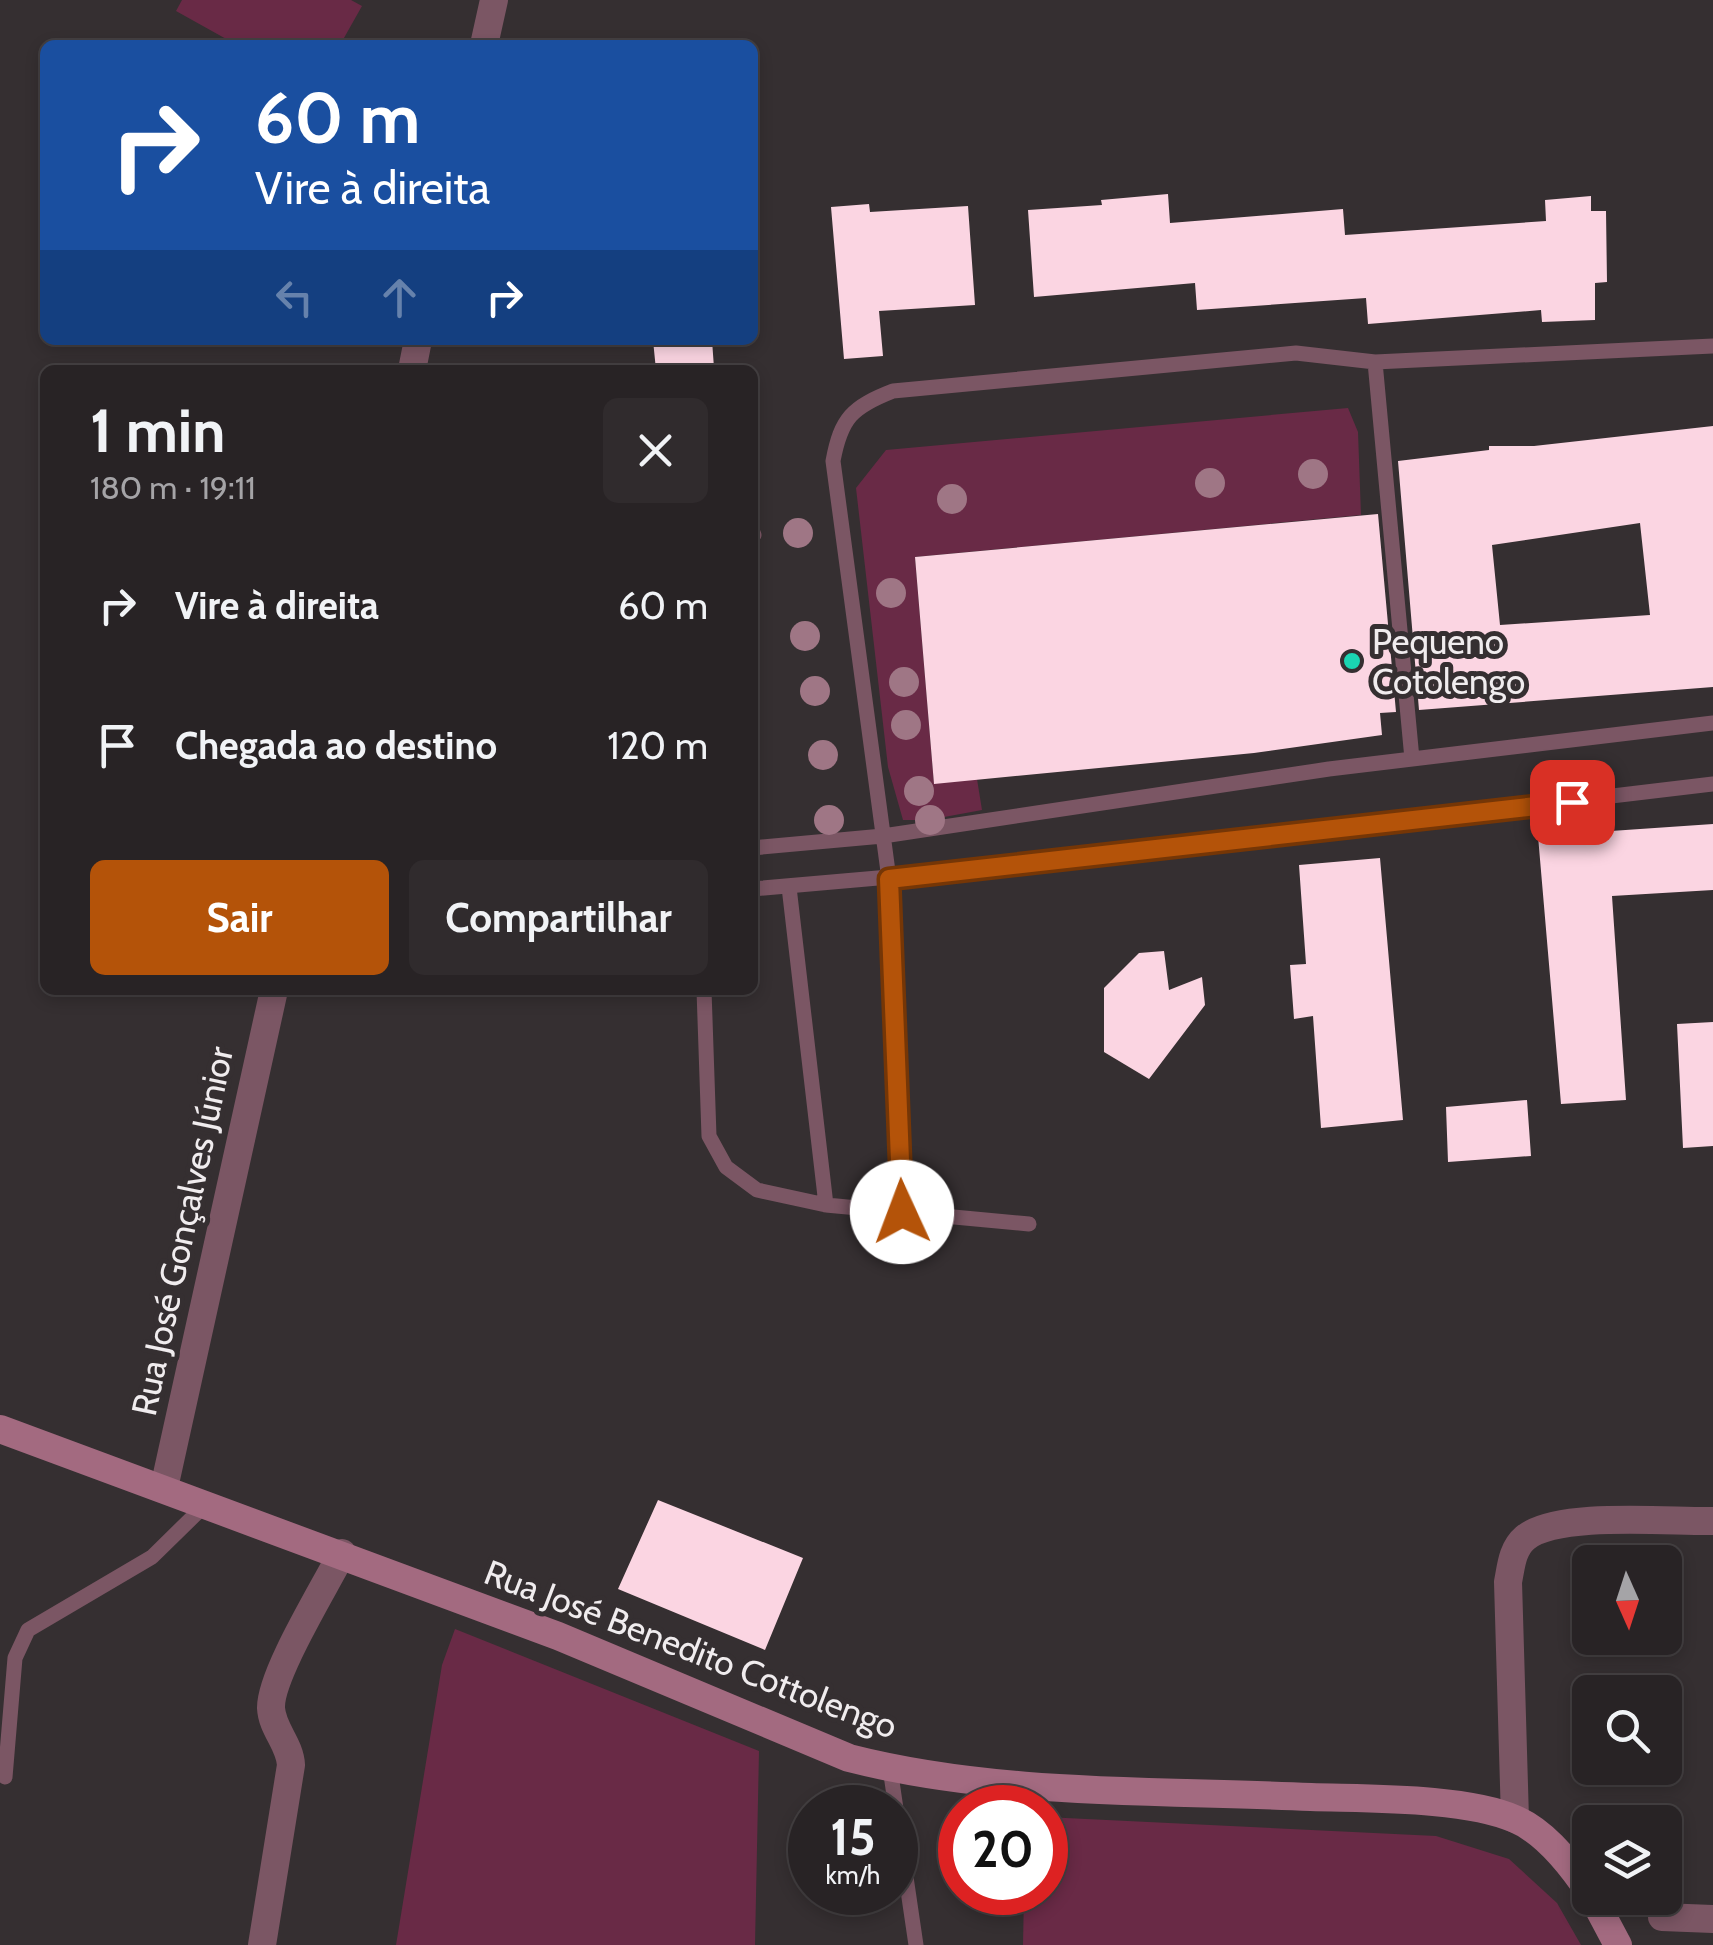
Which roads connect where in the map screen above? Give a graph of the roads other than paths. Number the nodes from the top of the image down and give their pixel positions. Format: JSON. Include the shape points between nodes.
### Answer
{"nodes":[{"id":1,"x":494,"y":0,"type":"edge"},
{"id":2,"x":485,"y":40,"type":"edge"},
{"id":3,"x":1713,"y":346,"type":"edge"},
{"id":4,"x":1375,"y":362,"type":"junction"},
{"id":5,"x":1713,"y":723,"type":"edge"},
{"id":6,"x":1412,"y":759,"type":"junction"},
{"id":7,"x":1713,"y":784,"type":"edge"},
{"id":8,"x":883,"y":836,"type":"junction"},
{"id":9,"x":758,"y":847,"type":"edge"},
{"id":10,"x":889,"y":879,"type":"junction"},
{"id":11,"x":789,"y":887,"type":"junction"},
{"id":12,"x":758,"y":889,"type":"edge"},
{"id":13,"x":273,"y":995,"type":"edge"},
{"id":14,"x":704,"y":995,"type":"edge"},
{"id":15,"x":826,"y":1205,"type":"junction"},
{"id":16,"x":902,"y":1212,"type":"junction"},
{"id":17,"x":1029,"y":1224,"type":"dead end"},
{"id":18,"x":0,"y":1429,"type":"edge"},
{"id":19,"x":164,"y":1488,"type":"junction"},
{"id":20,"x":206,"y":1504,"type":"junction"},
{"id":21,"x":1713,"y":1521,"type":"edge"},
{"id":22,"x":342,"y":1554,"type":"junction"},
{"id":23,"x":890,"y":1768,"type":"junction"},
{"id":24,"x":5,"y":1777,"type":"dead end"},
{"id":25,"x":1515,"y":1819,"type":"junction"},
{"id":26,"x":1572,"y":1871,"type":"edge"},
{"id":27,"x":1602,"y":1915,"type":"edge"},
{"id":28,"x":1662,"y":1917,"type":"dead end"},
{"id":29,"x":1713,"y":1919,"type":"edge"},
{"id":30,"x":262,"y":1945,"type":"edge"},
{"id":31,"x":916,"y":1945,"type":"edge"},
{"id":32,"x":1618,"y":1945,"type":"edge"}],
"edges":[{"from":1,"to":2,"type":"street"},
{"from":3,"to":4,"type":"lane"},
{"from":4,"to":6,"type":"lane"},
{"from":4,"to":8,"type":"lane","via":[[1296,352],[892,391],[860,404],[838,432],[834,461]]},
{"from":5,"to":6,"type":"lane"},
{"from":6,"to":8,"type":"lane"},
{"from":7,"to":10,"type":"lane"},
{"from":8,"to":9,"type":"lane"},
{"from":8,"to":10,"type":"lane"},
{"from":10,"to":11,"type":"lane"},
{"from":10,"to":16,"type":"lane"},
{"from":11,"to":12,"type":"lane"},
{"from":11,"to":15,"type":"lane"},
{"from":13,"to":19,"type":"street","name":"Rua José Gonçalves Júnior"},
{"from":14,"to":15,"type":"lane","via":[[714,1152],[757,1190]]},
{"from":15,"to":16,"type":"lane"},
{"from":16,"to":17,"type":"lane"},
{"from":18,"to":19,"type":"main road","name":"Rua José Benedito Cottolengo"},
{"from":19,"to":20,"type":"main road","name":"Rua José Benedito Cottolengo"},
{"from":20,"to":22,"type":"main road","name":"Rua José Benedito Cottolengo"},
{"from":20,"to":24,"type":"lane","via":[[152,1557],[28,1630],[15,1658]]},
{"from":21,"to":25,"type":"street","via":[[1570,1524],[1524,1539],[1508,1582]]},
{"from":22,"to":23,"type":"main road","name":"Rua José Benedito Cottolengo","via":[[812,1744]]},
{"from":22,"to":30,"type":"street","via":[[274,1687],[274,1722],[291,1765]]},
{"from":23,"to":25,"type":"main road","name":"Rua José Benedito Cottolengo","via":[[1007,1784],[1430,1804]]},
{"from":23,"to":31,"type":"lane"},
{"from":25,"to":26,"type":"main road","name":"Rua José Benedito Cottolengo","via":[[1544,1838]]},
{"from":27,"to":32,"type":"main road","name":"Rua José Benedito Cottolengo"},
{"from":28,"to":29,"type":"street"}]}
